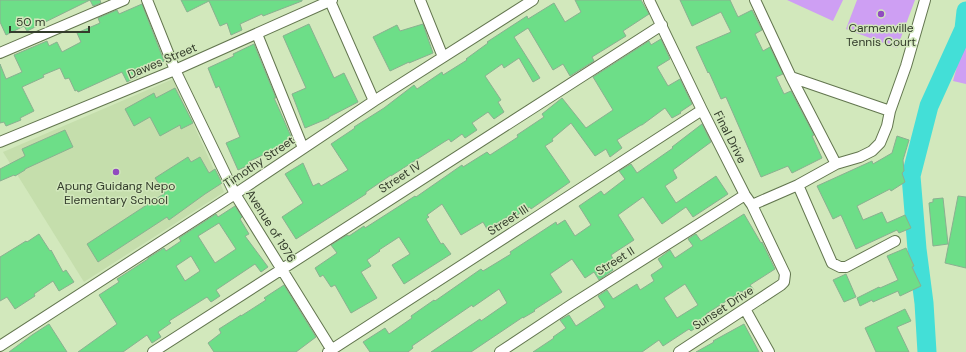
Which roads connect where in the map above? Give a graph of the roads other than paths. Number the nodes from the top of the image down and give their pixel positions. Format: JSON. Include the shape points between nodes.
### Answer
{"nodes":[{"id":1,"x":124,"y":0,"type":"edge"},
{"id":2,"x":147,"y":0,"type":"edge"},
{"id":3,"x":420,"y":0,"type":"edge"},
{"id":4,"x":533,"y":0,"type":"edge"},
{"id":5,"x":649,"y":0,"type":"edge"},
{"id":6,"x":755,"y":0,"type":"edge"},
{"id":7,"x":924,"y":0,"type":"edge"},
{"id":8,"x":331,"y":1,"type":"edge"},
{"id":9,"x":662,"y":25,"type":"junction"},
{"id":10,"x":257,"y":34,"type":"junction"},
{"id":11,"x":0,"y":53,"type":"edge"},
{"id":12,"x":443,"y":57,"type":"junction"},
{"id":13,"x":175,"y":70,"type":"junction"},
{"id":14,"x":791,"y":77,"type":"junction"},
{"id":15,"x":374,"y":101,"type":"junction"},
{"id":16,"x":702,"y":110,"type":"junction"},
{"id":17,"x":890,"y":111,"type":"junction"},
{"id":18,"x":0,"y":142,"type":"edge"},
{"id":19,"x":302,"y":148,"type":"junction"},
{"id":20,"x":836,"y":164,"type":"junction"},
{"id":21,"x":798,"y":185,"type":"junction"},
{"id":22,"x":235,"y":194,"type":"junction"},
{"id":23,"x":745,"y":195,"type":"junction"},
{"id":24,"x":752,"y":205,"type":"junction"},
{"id":25,"x":895,"y":242,"type":"dead end"},
{"id":26,"x":282,"y":269,"type":"junction"},
{"id":27,"x":781,"y":285,"type":"joint"},
{"id":28,"x":746,"y":308,"type":"junction"},
{"id":29,"x":0,"y":346,"type":"edge"},
{"id":30,"x":330,"y":351,"type":"edge"},
{"id":31,"x":154,"y":352,"type":"edge"},
{"id":32,"x":500,"y":352,"type":"edge"},
{"id":33,"x":679,"y":352,"type":"edge"},
{"id":34,"x":768,"y":352,"type":"edge"}],
"edges":[{"from":1,"to":11,"type":"street"},
{"from":2,"to":13,"type":"street","name":"Avenue of 1976"},
{"from":3,"to":12,"type":"street"},
{"from":4,"to":12,"type":"street","name":"Timothy Street"},
{"from":5,"to":9,"type":"street","name":"Final Drive"},
{"from":6,"to":14,"type":"street"},
{"from":7,"to":17,"type":"street","via":[[906,66]]},
{"from":8,"to":10,"type":"street","name":"Dawes Street"},
{"from":8,"to":15,"type":"street"},
{"from":9,"to":16,"type":"street","name":"Final Drive"},
{"from":9,"to":26,"type":"street","name":"Street IV"},
{"from":10,"to":13,"type":"street","name":"Dawes Street"},
{"from":10,"to":19,"type":"street"},
{"from":12,"to":15,"type":"street","name":"Timothy Street"},
{"from":13,"to":18,"type":"street","name":"Dawes Street"},
{"from":13,"to":22,"type":"street","name":"Avenue of 1976"},
{"from":14,"to":17,"type":"street"},
{"from":14,"to":20,"type":"street"},
{"from":15,"to":19,"type":"street","name":"Timothy Street"},
{"from":16,"to":23,"type":"street","name":"Final Drive"},
{"from":16,"to":30,"type":"street","name":"Street III"},
{"from":17,"to":20,"type":"street","via":[[880,142],[872,151]]},
{"from":19,"to":22,"type":"street","name":"Timothy Street"},
{"from":20,"to":21,"type":"street"},
{"from":21,"to":24,"type":"street"},
{"from":21,"to":25,"type":"street","via":[[832,263],[846,267]]},
{"from":22,"to":26,"type":"street","name":"Avenue of 1976"},
{"from":22,"to":29,"type":"street","name":"Timothy Street"},
{"from":23,"to":24,"type":"street","name":"Final Drive"},
{"from":23,"to":32,"type":"street","name":"Street II"},
{"from":24,"to":27,"type":"street","name":"Final Drive","via":[[785,274]]},
{"from":26,"to":30,"type":"street","name":"Avenue of 1976"},
{"from":26,"to":31,"type":"street","name":"Street IV"},
{"from":27,"to":28,"type":"street","name":"Sunset Drive"},
{"from":28,"to":33,"type":"street","name":"Sunset Drive"},
{"from":28,"to":34,"type":"street"}]}
